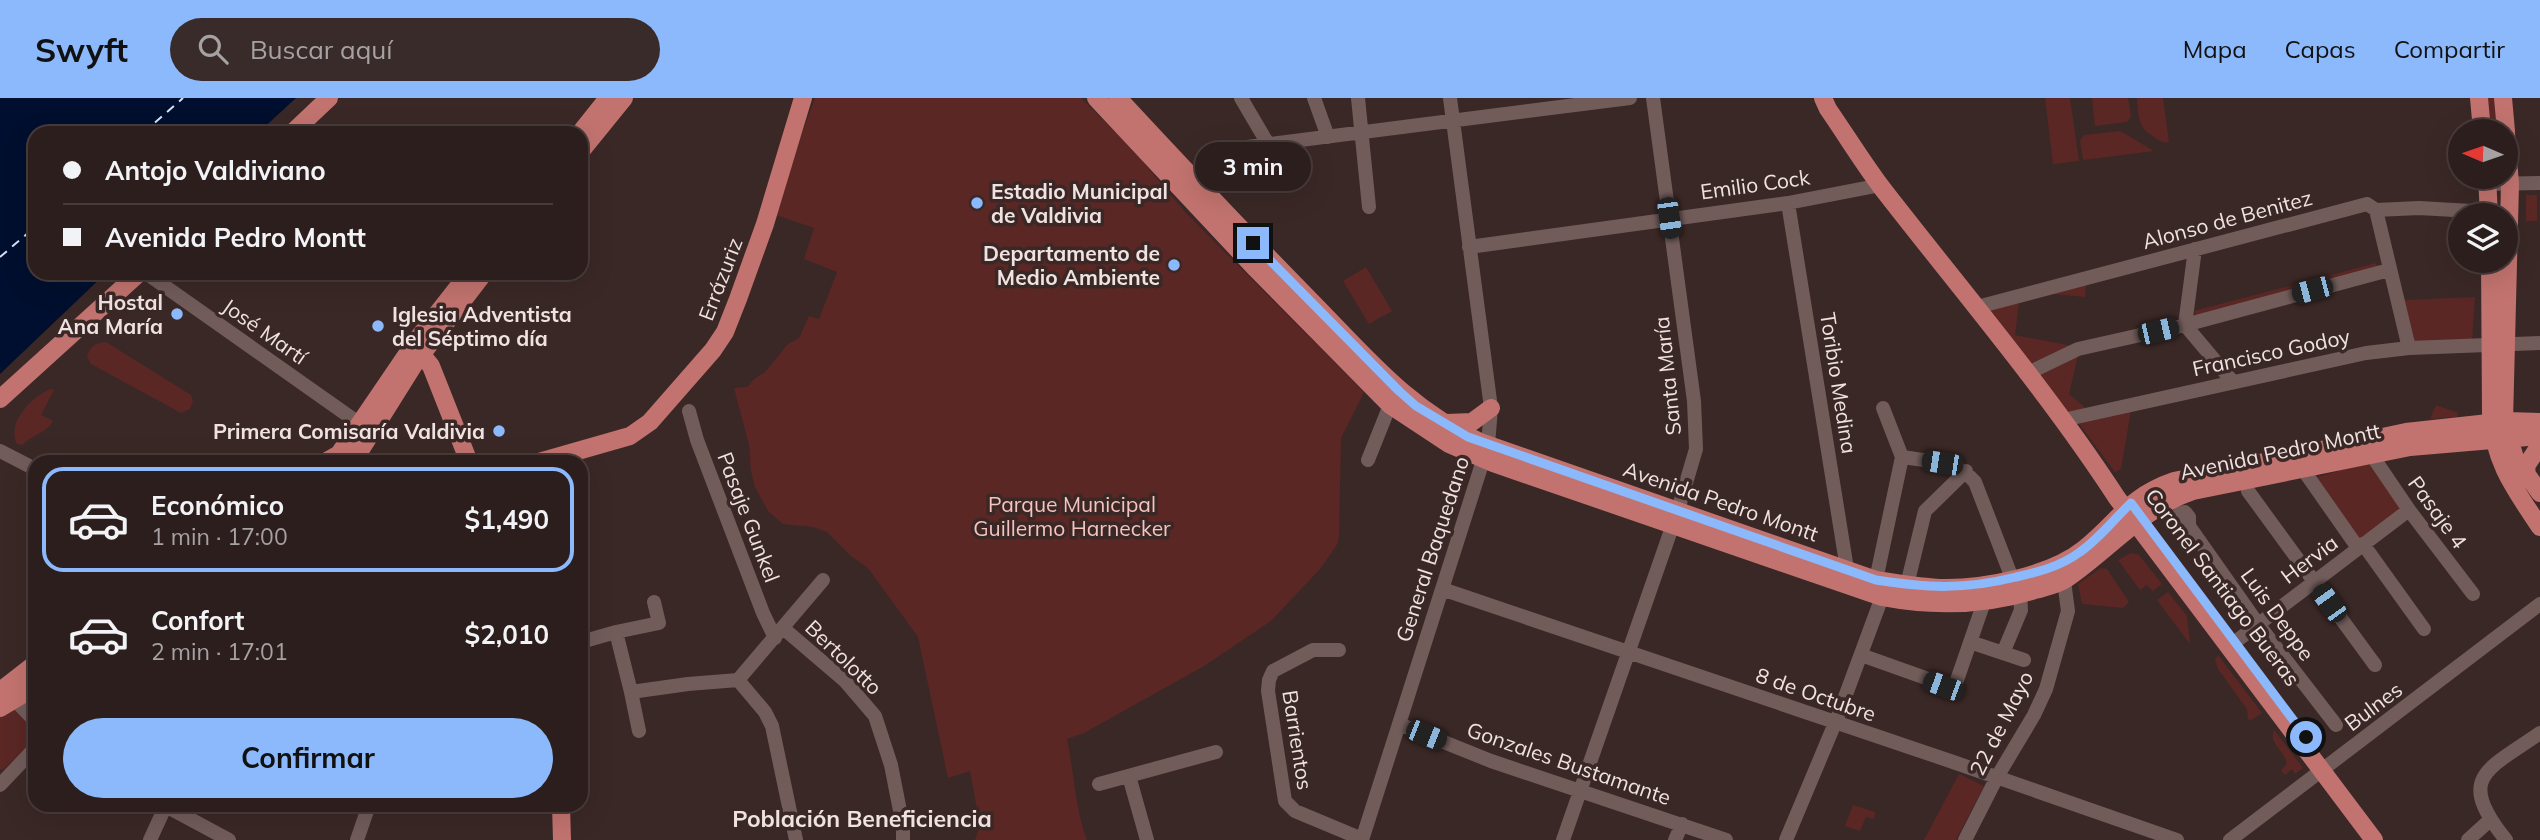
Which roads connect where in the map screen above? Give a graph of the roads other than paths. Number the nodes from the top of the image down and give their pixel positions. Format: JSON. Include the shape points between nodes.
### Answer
{"nodes":[{"id":1,"x":329,"y":98,"type":"edge"},
{"id":2,"x":608,"y":98,"type":"edge"},
{"id":3,"x":624,"y":98,"type":"edge"},
{"id":4,"x":803,"y":98,"type":"edge"},
{"id":5,"x":1096,"y":98,"type":"edge"},
{"id":6,"x":1118,"y":98,"type":"edge"},
{"id":7,"x":1241,"y":98,"type":"edge"},
{"id":8,"x":1314,"y":98,"type":"edge"},
{"id":9,"x":1358,"y":98,"type":"edge"},
{"id":10,"x":1450,"y":98,"type":"edge"},
{"id":11,"x":1629,"y":98,"type":"edge"},
{"id":12,"x":1653,"y":98,"type":"edge"},
{"id":13,"x":1824,"y":98,"type":"edge"},
{"id":14,"x":2479,"y":98,"type":"edge"},
{"id":15,"x":2503,"y":98,"type":"edge"},
{"id":16,"x":2481,"y":119,"type":"edge"},
{"id":17,"x":2505,"y":119,"type":"edge"},
{"id":18,"x":1452,"y":120,"type":"junction"},
{"id":19,"x":299,"y":126,"type":"edge"},
{"id":20,"x":586,"y":126,"type":"edge"},
{"id":21,"x":1360,"y":134,"type":"junction"},
{"id":22,"x":1328,"y":137,"type":"junction"},
{"id":23,"x":588,"y":142,"type":"edge"},
{"id":24,"x":1268,"y":144,"type":"junction"},
{"id":25,"x":1247,"y":147,"type":"dead end"},
{"id":26,"x":2540,"y":183,"type":"edge"},
{"id":27,"x":2518,"y":184,"type":"edge"},
{"id":28,"x":1881,"y":186,"type":"junction"},
{"id":29,"x":2510,"y":189,"type":"edge"},
{"id":30,"x":1788,"y":203,"type":"junction"},
{"id":31,"x":1368,"y":207,"type":"dead end"},
{"id":32,"x":2376,"y":210,"type":"junction"},
{"id":33,"x":2448,"y":210,"type":"edge"},
{"id":34,"x":1669,"y":218,"type":"junction"},
{"id":35,"x":1469,"y":247,"type":"junction"},
{"id":36,"x":1248,"y":249,"type":"junction"},
{"id":37,"x":2196,"y":249,"type":"junction"},
{"id":38,"x":2389,"y":270,"type":"junction"},
{"id":39,"x":2491,"y":273,"type":"edge"},
{"id":40,"x":131,"y":280,"type":"edge"},
{"id":41,"x":156,"y":280,"type":"edge"},
{"id":42,"x":463,"y":280,"type":"edge"},
{"id":43,"x":478,"y":280,"type":"edge"},
{"id":44,"x":1977,"y":307,"type":"junction"},
{"id":45,"x":2185,"y":324,"type":"junction"},
{"id":46,"x":2540,"y":343,"type":"edge"},
{"id":47,"x":2498,"y":346,"type":"junction"},
{"id":48,"x":2409,"y":348,"type":"junction"},
{"id":49,"x":417,"y":352,"type":"junction"},
{"id":50,"x":2026,"y":373,"type":"junction"},
{"id":51,"x":2233,"y":382,"type":"junction"},
{"id":52,"x":0,"y":399,"type":"edge"},
{"id":53,"x":1390,"y":405,"type":"junction"},
{"id":54,"x":1491,"y":408,"type":"junction"},
{"id":55,"x":1882,"y":408,"type":"dead end"},
{"id":56,"x":689,"y":411,"type":"dead end"},
{"id":57,"x":2063,"y":420,"type":"junction"},
{"id":58,"x":2540,"y":422,"type":"edge"},
{"id":59,"x":1442,"y":423,"type":"junction"},
{"id":60,"x":360,"y":424,"type":"junction"},
{"id":61,"x":2500,"y":431,"type":"junction"},
{"id":62,"x":2540,"y":436,"type":"edge"},
{"id":63,"x":2540,"y":445,"type":"edge"},
{"id":64,"x":0,"y":451,"type":"edge"},
{"id":65,"x":1485,"y":452,"type":"junction"},
{"id":66,"x":2371,"y":454,"type":"junction"},
{"id":67,"x":341,"y":455,"type":"edge"},
{"id":68,"x":342,"y":455,"type":"edge"},
{"id":69,"x":466,"y":455,"type":"edge"},
{"id":70,"x":564,"y":455,"type":"edge"},
{"id":71,"x":1902,"y":457,"type":"junction"},
{"id":72,"x":1368,"y":460,"type":"dead end"},
{"id":73,"x":28,"y":465,"type":"edge"},
{"id":74,"x":2302,"y":468,"type":"junction"},
{"id":75,"x":1966,"y":471,"type":"junction"},
{"id":76,"x":2527,"y":476,"type":"junction"},
{"id":77,"x":2248,"y":491,"type":"dead end"},
{"id":78,"x":2540,"y":492,"type":"edge"},
{"id":79,"x":2409,"y":510,"type":"junction"},
{"id":80,"x":2133,"y":513,"type":"junction"},
{"id":81,"x":1676,"y":517,"type":"junction"},
{"id":82,"x":2189,"y":526,"type":"dead end"},
{"id":83,"x":2540,"y":527,"type":"edge"},
{"id":84,"x":2151,"y":542,"type":"junction"},
{"id":85,"x":2113,"y":543,"type":"junction"},
{"id":86,"x":2360,"y":546,"type":"junction"},
{"id":87,"x":1845,"y":576,"type":"junction"},
{"id":88,"x":2012,"y":578,"type":"junction"},
{"id":89,"x":823,"y":580,"type":"dead end"},
{"id":90,"x":2064,"y":581,"type":"junction"},
{"id":91,"x":2314,"y":582,"type":"junction"},
{"id":92,"x":1908,"y":585,"type":"junction"},
{"id":93,"x":1879,"y":588,"type":"junction"},
{"id":94,"x":1442,"y":589,"type":"junction"},
{"id":95,"x":2473,"y":594,"type":"dead end"},
{"id":96,"x":2020,"y":595,"type":"junction"},
{"id":97,"x":654,"y":602,"type":"dead end"},
{"id":98,"x":1984,"y":602,"type":"junction"},
{"id":99,"x":2540,"y":604,"type":"edge"},
{"id":100,"x":2258,"y":624,"type":"junction"},
{"id":101,"x":2424,"y":629,"type":"dead end"},
{"id":102,"x":616,"y":632,"type":"junction"},
{"id":103,"x":779,"y":633,"type":"junction"},
{"id":104,"x":588,"y":640,"type":"edge"},
{"id":105,"x":1970,"y":642,"type":"junction"},
{"id":106,"x":2235,"y":642,"type":"junction"},
{"id":107,"x":1339,"y":650,"type":"dead end"},
{"id":108,"x":1630,"y":653,"type":"junction"},
{"id":109,"x":2003,"y":653,"type":"junction"},
{"id":110,"x":1861,"y":655,"type":"junction"},
{"id":111,"x":2024,"y":660,"type":"dead end"},
{"id":112,"x":2375,"y":665,"type":"dead end"},
{"id":113,"x":28,"y":671,"type":"edge"},
{"id":114,"x":738,"y":680,"type":"junction"},
{"id":115,"x":28,"y":689,"type":"edge"},
{"id":116,"x":631,"y":692,"type":"junction"},
{"id":117,"x":4,"y":696,"type":"edge"},
{"id":118,"x":28,"y":715,"type":"edge"},
{"id":119,"x":1835,"y":722,"type":"junction"},
{"id":120,"x":1399,"y":724,"type":"junction"},
{"id":121,"x":2336,"y":725,"type":"dead end"},
{"id":122,"x":639,"y":731,"type":"dead end"},
{"id":123,"x":2540,"y":733,"type":"edge"},
{"id":124,"x":1216,"y":752,"type":"dead end"},
{"id":125,"x":28,"y":755,"type":"edge"},
{"id":126,"x":2325,"y":768,"type":"junction"},
{"id":127,"x":1129,"y":776,"type":"junction"},
{"id":128,"x":1997,"y":777,"type":"junction"},
{"id":129,"x":0,"y":784,"type":"edge"},
{"id":130,"x":1099,"y":784,"type":"dead end"},
{"id":131,"x":1580,"y":792,"type":"junction"},
{"id":132,"x":162,"y":812,"type":"edge"},
{"id":133,"x":178,"y":812,"type":"edge"},
{"id":134,"x":367,"y":812,"type":"edge"},
{"id":135,"x":561,"y":812,"type":"edge"},
{"id":136,"x":2490,"y":820,"type":"junction"},
{"id":137,"x":1682,"y":824,"type":"junction"},
{"id":138,"x":1362,"y":839,"type":"edge"},
{"id":139,"x":150,"y":840,"type":"edge"},
{"id":140,"x":229,"y":840,"type":"edge"},
{"id":141,"x":357,"y":840,"type":"edge"},
{"id":142,"x":562,"y":840,"type":"edge"},
{"id":143,"x":796,"y":840,"type":"edge"},
{"id":144,"x":903,"y":840,"type":"edge"},
{"id":145,"x":1147,"y":840,"type":"edge"},
{"id":146,"x":1563,"y":840,"type":"edge"},
{"id":147,"x":1675,"y":840,"type":"edge"},
{"id":148,"x":1726,"y":840,"type":"edge"},
{"id":149,"x":1786,"y":840,"type":"edge"},
{"id":150,"x":1965,"y":840,"type":"edge"},
{"id":151,"x":2177,"y":840,"type":"edge"},
{"id":152,"x":2230,"y":840,"type":"edge"},
{"id":153,"x":2374,"y":840,"type":"edge"},
{"id":154,"x":2381,"y":840,"type":"edge"},
{"id":155,"x":2468,"y":840,"type":"edge"},
{"id":156,"x":2506,"y":840,"type":"edge"}],
"edges":[{"from":1,"to":19,"type":"main road"},
{"from":2,"to":20,"type":"main road"},
{"from":3,"to":23,"type":"main road"},
{"from":4,"to":70,"type":"main road","name":"Errázuriz","via":[[726,332],[650,422],[630,436]]},
{"from":5,"to":36,"type":"main road","name":"Avenida Pedro Montt"},
{"from":6,"to":36,"type":"main road","name":"Avenida Pedro Montt"},
{"from":7,"to":24,"type":"street"},
{"from":8,"to":22,"type":"street"},
{"from":9,"to":21,"type":"street"},
{"from":10,"to":18,"type":"street","name":"General Baquedano"},
{"from":11,"to":18,"type":"street"},
{"from":12,"to":34,"type":"street","name":"Santa María"},
{"from":13,"to":28,"type":"main road","name":"Coronel Santiago Bueras"},
{"from":14,"to":16,"type":"main road"},
{"from":15,"to":17,"type":"main road"},
{"from":18,"to":21,"type":"street"},
{"from":18,"to":35,"type":"street","name":"General Baquedano"},
{"from":21,"to":22,"type":"street"},
{"from":21,"to":31,"type":"street"},
{"from":22,"to":24,"type":"street"},
{"from":24,"to":25,"type":"street"},
{"from":26,"to":27,"type":"street"},
{"from":28,"to":30,"type":"street","name":"Emilio Cock"},
{"from":28,"to":44,"type":"main road","name":"Coronel Santiago Bueras"},
{"from":29,"to":47,"type":"main road"},
{"from":30,"to":34,"type":"street","name":"Emilio Cock"},
{"from":30,"to":87,"type":"street","name":"Toribio Medina"},
{"from":32,"to":33,"type":"street","name":"Alonso de Benitez"},
{"from":32,"to":37,"type":"street","name":"Alonso de Benitez","via":[[2367,204]]},
{"from":32,"to":38,"type":"street"},
{"from":34,"to":35,"type":"street","name":"Emilio Cock"},
{"from":34,"to":81,"type":"street","name":"Santa María","via":[[1694,401],[1696,449]]},
{"from":35,"to":54,"type":"street","name":"General Baquedano"},
{"from":36,"to":53,"type":"main road","name":"Avenida Pedro Montt"},
{"from":36,"to":59,"type":"main road","name":"Avenida Pedro Montt","via":[[1399,391]]},
{"from":37,"to":44,"type":"street","name":"Alonso de Benitez"},
{"from":37,"to":45,"type":"street"},
{"from":38,"to":45,"type":"street"},
{"from":38,"to":48,"type":"street"},
{"from":39,"to":47,"type":"main road"},
{"from":40,"to":52,"type":"main road"},
{"from":41,"to":60,"type":"street","name":"José Martí"},
{"from":42,"to":49,"type":"main road"},
{"from":43,"to":49,"type":"main road"},
{"from":44,"to":50,"type":"main road","name":"Coronel Santiago Bueras"},
{"from":45,"to":50,"type":"street","via":[[2078,349]]},
{"from":45,"to":51,"type":"street"},
{"from":46,"to":47,"type":"street","name":"Francisco Godoy"},
{"from":47,"to":48,"type":"street","name":"Francisco Godoy"},
{"from":47,"to":61,"type":"main road"},
{"from":48,"to":51,"type":"street","name":"Francisco Godoy"},
{"from":49,"to":60,"type":"main road"},
{"from":49,"to":68,"type":"main road"},
{"from":49,"to":69,"type":"main road","via":[[431,366]]},
{"from":50,"to":57,"type":"main road","name":"Coronel Santiago Bueras"},
{"from":51,"to":57,"type":"street","name":"Francisco Godoy"},
{"from":53,"to":65,"type":"main road","name":"Avenida Pedro Montt","via":[[1449,444]]},
{"from":53,"to":72,"type":"street"},
{"from":54,"to":59,"type":"main road","via":[[1472,422]]},
{"from":54,"to":65,"type":"street","name":"General Baquedano"},
{"from":55,"to":71,"type":"street"},
{"from":56,"to":103,"type":"street","name":"Pasaje Gunkel","via":[[763,613]]},
{"from":57,"to":80,"type":"main road","name":"Coronel Santiago Bueras"},
{"from":58,"to":61,"type":"main road","name":"Avenida Pedro Montt"},
{"from":59,"to":65,"type":"main road","name":"Avenida Pedro Montt"},
{"from":60,"to":67,"type":"main road"},
{"from":61,"to":62,"type":"main road","name":"Avenida Pedro Montt"},
{"from":61,"to":66,"type":"main road","name":"Avenida Pedro Montt"},
{"from":61,"to":76,"type":"main road"},
{"from":61,"to":80,"type":"main road","name":"Avenida Pedro Montt","via":[[2406,432],[2229,468],[2156,488]]},
{"from":61,"to":83,"type":"main road","via":[[2501,465]]},
{"from":63,"to":76,"type":"main road","via":[[2526,466]]},
{"from":64,"to":73,"type":"street"},
{"from":65,"to":81,"type":"main road","name":"Avenida Pedro Montt"},
{"from":65,"to":94,"type":"street","name":"General Baquedano"},
{"from":66,"to":74,"type":"main road","name":"Avenida Pedro Montt"},
{"from":66,"to":79,"type":"street","name":"Pasaje 4"},
{"from":71,"to":75,"type":"street"},
{"from":71,"to":93,"type":"street"},
{"from":74,"to":80,"type":"main road","name":"Avenida Pedro Montt","via":[[2193,491]]},
{"from":74,"to":86,"type":"street"},
{"from":75,"to":88,"type":"street","via":[[1975,482]]},
{"from":75,"to":92,"type":"street","via":[[1925,512]]},
{"from":76,"to":78,"type":"main road"},
{"from":77,"to":91,"type":"street"},
{"from":79,"to":86,"type":"street","name":"Hervia"},
{"from":79,"to":95,"type":"street","name":"Pasaje 4"},
{"from":80,"to":84,"type":"main road","name":"Coronel Santiago Bueras"},
{"from":80,"to":85,"type":"main road","name":"Avenida Pedro Montt"},
{"from":80,"to":88,"type":"main road","name":"Avenida Pedro Montt","via":[[2071,558]]},
{"from":80,"to":106,"type":"main road","name":"Coronel Santiago Bueras"},
{"from":81,"to":87,"type":"main road","name":"Avenida Pedro Montt"},
{"from":81,"to":108,"type":"street","name":"Santa María"},
{"from":82,"to":100,"type":"street","name":"Luis Deppe"},
{"from":84,"to":85,"type":"main road"},
{"from":84,"to":126,"type":"main road","name":"Coronel Santiago Bueras"},
{"from":85,"to":90,"type":"main road","name":"Avenida Pedro Montt"},
{"from":86,"to":91,"type":"street","name":"Hervia"},
{"from":86,"to":101,"type":"street"},
{"from":87,"to":93,"type":"main road","name":"Avenida Pedro Montt"},
{"from":88,"to":92,"type":"main road","name":"Avenida Pedro Montt","via":[[1960,588]]},
{"from":89,"to":103,"type":"street"},
{"from":90,"to":96,"type":"main road","name":"Avenida Pedro Montt"},
{"from":90,"to":128,"type":"street","name":"22 de Mayo","via":[[2068,611],[2046,689]]},
{"from":91,"to":100,"type":"street","name":"Hervia"},
{"from":91,"to":112,"type":"street"},
{"from":92,"to":93,"type":"main road","name":"Avenida Pedro Montt"},
{"from":93,"to":98,"type":"main road","name":"Avenida Pedro Montt","via":[[1937,605]]},
{"from":93,"to":110,"type":"street"},
{"from":94,"to":108,"type":"street","name":"8 de Octubre"},
{"from":94,"to":120,"type":"street","name":"General Baquedano"},
{"from":96,"to":98,"type":"main road","name":"Avenida Pedro Montt"},
{"from":96,"to":109,"type":"street","via":[[2021,610]]},
{"from":97,"to":102,"type":"street","via":[[659,623]]},
{"from":98,"to":105,"type":"street"},
{"from":99,"to":126,"type":"street","name":"Bulnes"},
{"from":100,"to":106,"type":"street","name":"Hervia"},
{"from":100,"to":121,"type":"street","name":"Luis Deppe"},
{"from":102,"to":104,"type":"street"},
{"from":102,"to":116,"type":"street"},
{"from":103,"to":114,"type":"street"},
{"from":103,"to":144,"type":"street","name":"Bertolotto","via":[[845,681],[875,716],[891,765]]},
{"from":105,"to":109,"type":"street"},
{"from":105,"to":110,"type":"street","via":[[1951,687]]},
{"from":106,"to":126,"type":"main road","name":"Coronel Santiago Bueras"},
{"from":107,"to":138,"type":"street","name":"Barrientos","via":[[1313,650],[1273,671],[1268,691],[1284,801],[1295,811]]},
{"from":108,"to":119,"type":"street","name":"8 de Octubre"},
{"from":108,"to":131,"type":"street","name":"Santa María"},
{"from":109,"to":111,"type":"street"},
{"from":110,"to":119,"type":"street"},
{"from":113,"to":117,"type":"main road"},
{"from":114,"to":116,"type":"street"},
{"from":114,"to":143,"type":"street","via":[[772,726]]},
{"from":115,"to":117,"type":"main road"},
{"from":116,"to":122,"type":"street"},
{"from":117,"to":118,"type":"street"},
{"from":119,"to":128,"type":"street","name":"8 de Octubre"},
{"from":119,"to":149,"type":"street"},
{"from":120,"to":131,"type":"street","name":"Gonzales Bustamante"},
{"from":120,"to":138,"type":"street","name":"General Baquedano"},
{"from":123,"to":136,"type":"street","via":[[2483,776],[2479,796]]},
{"from":124,"to":127,"type":"street"},
{"from":125,"to":129,"type":"street"},
{"from":126,"to":152,"type":"street","name":"Bulnes"},
{"from":126,"to":153,"type":"main road","name":"Coronel Santiago Bueras"},
{"from":126,"to":154,"type":"main road","name":"Coronel Santiago Bueras"},
{"from":127,"to":130,"type":"street"},
{"from":127,"to":145,"type":"street"},
{"from":128,"to":150,"type":"street","name":"22 de Mayo"},
{"from":128,"to":151,"type":"street","name":"8 de Octubre"},
{"from":131,"to":137,"type":"street","name":"Gonzales Bustamante"},
{"from":131,"to":146,"type":"street","name":"Santa María"},
{"from":132,"to":139,"type":"street"},
{"from":133,"to":140,"type":"street"},
{"from":134,"to":141,"type":"street"},
{"from":135,"to":142,"type":"main road"},
{"from":136,"to":155,"type":"street"},
{"from":136,"to":156,"type":"street"},
{"from":137,"to":147,"type":"street"},
{"from":137,"to":148,"type":"street","name":"Gonzales Bustamante"}]}
